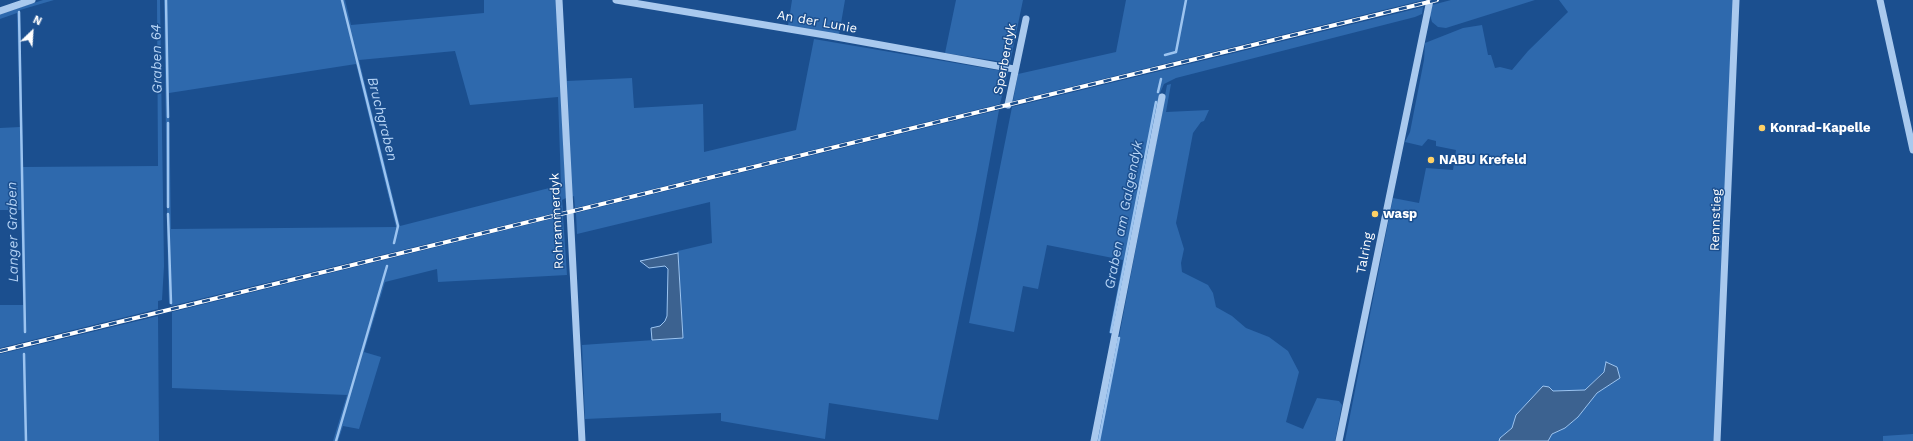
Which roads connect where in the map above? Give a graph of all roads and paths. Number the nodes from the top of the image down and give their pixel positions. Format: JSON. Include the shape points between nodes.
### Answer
{"nodes":[{"id":1,"x":32,"y":0,"type":"edge"},
{"id":2,"x":559,"y":0,"type":"edge"},
{"id":3,"x":616,"y":0,"type":"edge"},
{"id":4,"x":1430,"y":0,"type":"edge"},
{"id":5,"x":1736,"y":0,"type":"edge"},
{"id":6,"x":1880,"y":0,"type":"edge"},
{"id":7,"x":0,"y":11,"type":"edge"},
{"id":8,"x":1026,"y":19,"type":"dead end"},
{"id":9,"x":1014,"y":69,"type":"junction"},
{"id":10,"x":1162,"y":97,"type":"dead end"},
{"id":11,"x":1008,"y":105,"type":"dead end"},
{"id":12,"x":1913,"y":150,"type":"edge"},
{"id":13,"x":582,"y":441,"type":"edge"},
{"id":14,"x":1094,"y":441,"type":"edge"},
{"id":15,"x":1339,"y":441,"type":"edge"},
{"id":16,"x":1717,"y":441,"type":"edge"}],
"edges":[{"from":1,"to":7,"type":"street"},
{"from":2,"to":13,"type":"street","name":"Rohrammerdyk"},
{"from":3,"to":9,"type":"street","name":"An der Lunie"},
{"from":4,"to":15,"type":"street","name":"Talring"},
{"from":5,"to":16,"type":"street","name":"Rennstieg"},
{"from":6,"to":12,"type":"street"},
{"from":8,"to":9,"type":"street","name":"Sperberdyk"},
{"from":9,"to":11,"type":"street","name":"Sperberdyk"},
{"from":10,"to":14,"type":"street"}]}
